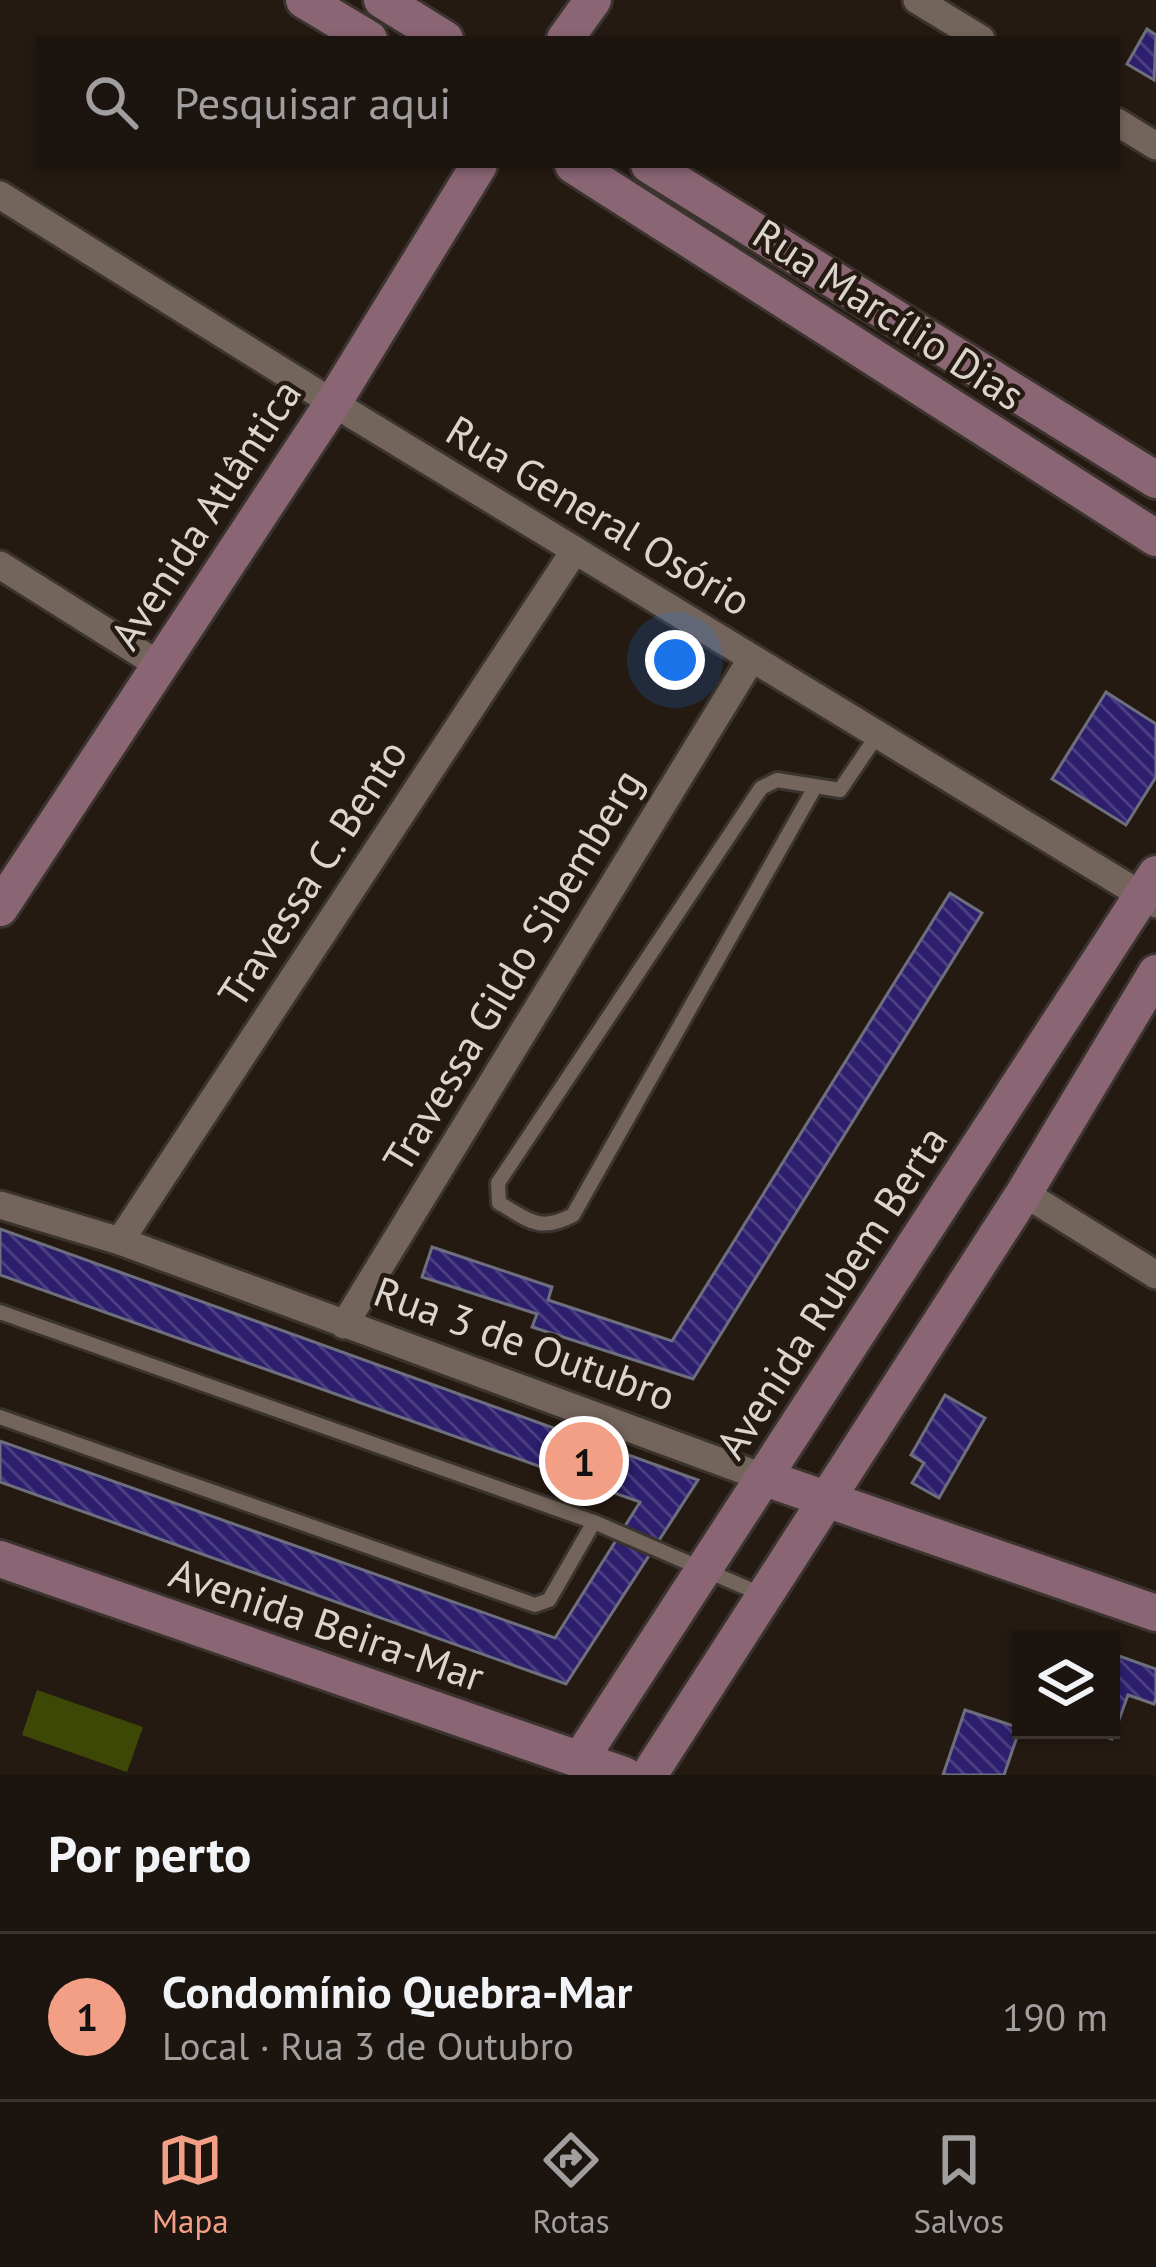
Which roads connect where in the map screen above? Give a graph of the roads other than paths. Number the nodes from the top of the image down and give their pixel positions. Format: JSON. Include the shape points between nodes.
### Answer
{"nodes":[{"id":1,"x":304,"y":0,"type":"edge"},
{"id":2,"x":382,"y":0,"type":"edge"},
{"id":3,"x":593,"y":0,"type":"edge"},
{"id":4,"x":917,"y":0,"type":"edge"},
{"id":5,"x":364,"y":36,"type":"edge"},
{"id":6,"x":440,"y":36,"type":"edge"},
{"id":7,"x":567,"y":36,"type":"edge"},
{"id":8,"x":976,"y":36,"type":"edge"},
{"id":9,"x":1120,"y":124,"type":"edge"},
{"id":10,"x":1156,"y":146,"type":"edge"},
{"id":11,"x":477,"y":168,"type":"edge"},
{"id":12,"x":579,"y":168,"type":"edge"},
{"id":13,"x":654,"y":168,"type":"edge"},
{"id":14,"x":0,"y":195,"type":"edge"},
{"id":15,"x":333,"y":403,"type":"junction"},
{"id":16,"x":1156,"y":480,"type":"edge"},
{"id":17,"x":1156,"y":538,"type":"edge"},
{"id":18,"x":575,"y":550,"type":"junction"},
{"id":19,"x":0,"y":565,"type":"edge"},
{"id":20,"x":752,"y":658,"type":"junction"},
{"id":21,"x":159,"y":665,"type":"junction"},
{"id":22,"x":878,"y":734,"type":"junction"},
{"id":23,"x":815,"y":787,"type":"junction"},
{"id":24,"x":1151,"y":891,"type":"edge"},
{"id":25,"x":0,"y":908,"type":"edge"},
{"id":26,"x":1156,"y":973,"type":"edge"},
{"id":27,"x":1024,"y":1193,"type":"junction"},
{"id":28,"x":0,"y":1205,"type":"edge"},
{"id":29,"x":120,"y":1241,"type":"junction"},
{"id":30,"x":1156,"y":1275,"type":"edge"},
{"id":31,"x":0,"y":1312,"type":"edge"},
{"id":32,"x":344,"y":1325,"type":"junction"},
{"id":33,"x":0,"y":1417,"type":"edge"},
{"id":34,"x":765,"y":1478,"type":"junction"},
{"id":35,"x":825,"y":1498,"type":"junction"},
{"id":36,"x":594,"y":1522,"type":"junction"},
{"id":37,"x":0,"y":1559,"type":"edge"},
{"id":38,"x":704,"y":1570,"type":"junction"},
{"id":39,"x":763,"y":1595,"type":"junction"},
{"id":40,"x":1156,"y":1613,"type":"edge"},
{"id":41,"x":581,"y":1758,"type":"junction"},
{"id":42,"x":624,"y":1775,"type":"edge"},
{"id":43,"x":649,"y":1775,"type":"edge"}],
"edges":[{"from":1,"to":5,"type":"street"},
{"from":2,"to":6,"type":"street"},
{"from":3,"to":7,"type":"street"},
{"from":4,"to":8,"type":"street"},
{"from":9,"to":10,"type":"street"},
{"from":11,"to":15,"type":"street","name":"Avenida Atlântica"},
{"from":12,"to":17,"type":"street","name":"Rua Marcílio Dias"},
{"from":13,"to":16,"type":"street","name":"Rua Marcílio Dias"},
{"from":14,"to":15,"type":"street","name":"Rua General Osório"},
{"from":15,"to":18,"type":"street","name":"Rua General Osório"},
{"from":15,"to":21,"type":"street","name":"Avenida Atlântica"},
{"from":18,"to":20,"type":"street","name":"Rua General Osório"},
{"from":18,"to":29,"type":"street","name":"Travessa C. Bento"},
{"from":19,"to":21,"type":"street"},
{"from":20,"to":22,"type":"street","name":"Rua General Osório"},
{"from":20,"to":32,"type":"street","name":"Travessa Gildo Sibemberg"},
{"from":21,"to":25,"type":"street","name":"Avenida Atlântica"},
{"from":22,"to":23,"type":"lane","via":[[840,790]]},
{"from":22,"to":24,"type":"street","name":"Rua General Osório"},
{"from":23,"to":23,"type":"lane","via":[[573,1215],[540,1226],[499,1203],[498,1183],[761,788],[777,780]]},
{"from":24,"to":34,"type":"street","name":"Avenida Rubem Berta"},
{"from":26,"to":27,"type":"street"},
{"from":27,"to":30,"type":"street"},
{"from":27,"to":35,"type":"street"},
{"from":28,"to":29,"type":"street","name":"Rua 3 de Outubro"},
{"from":29,"to":32,"type":"street","name":"Rua 3 de Outubro"},
{"from":31,"to":36,"type":"lane"},
{"from":32,"to":34,"type":"street","name":"Rua 3 de Outubro"},
{"from":33,"to":36,"type":"lane","via":[[535,1605],[550,1600]]},
{"from":34,"to":35,"type":"street","name":"Rua 3 de Outubro"},
{"from":34,"to":38,"type":"street","name":"Avenida Rubem Berta"},
{"from":35,"to":39,"type":"street"},
{"from":35,"to":40,"type":"street","name":"Rua 3 de Outubro"},
{"from":36,"to":38,"type":"lane"},
{"from":37,"to":41,"type":"street","name":"Avenida Beira-Mar"},
{"from":38,"to":39,"type":"lane"},
{"from":38,"to":41,"type":"street","name":"Avenida Rubem Berta"},
{"from":39,"to":43,"type":"street"},
{"from":41,"to":42,"type":"street","name":"Avenida Beira-Mar"}]}
